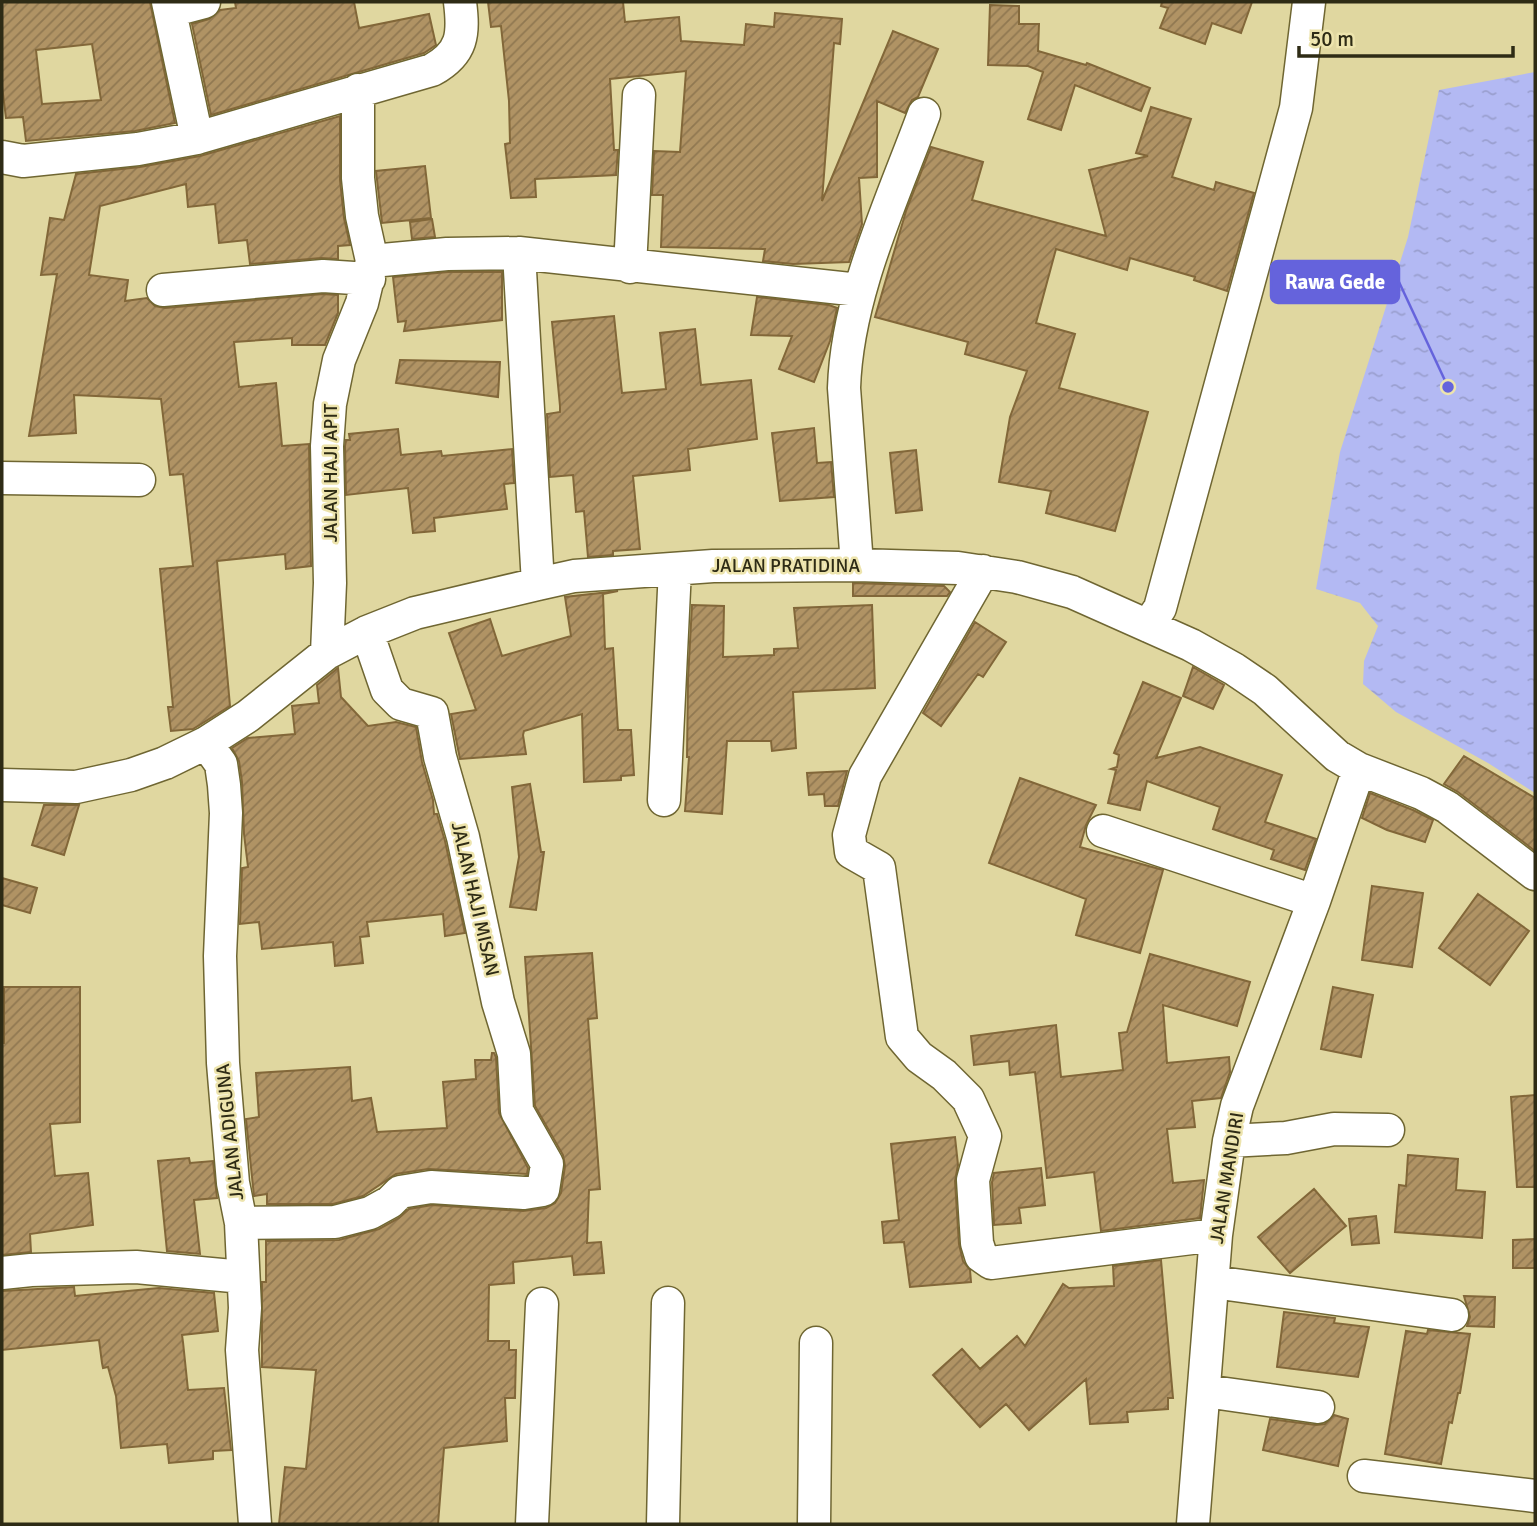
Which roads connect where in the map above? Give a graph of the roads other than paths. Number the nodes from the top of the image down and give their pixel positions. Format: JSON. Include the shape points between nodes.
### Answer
{"nodes":[{"id":1,"x":204,"y":2,"type":"edge"},
{"id":2,"x":460,"y":2,"type":"edge"},
{"id":3,"x":1309,"y":2,"type":"edge"},
{"id":4,"x":169,"y":6,"type":"edge"},
{"id":5,"x":358,"y":90,"type":"junction"},
{"id":6,"x":639,"y":95,"type":"dead end"},
{"id":7,"x":924,"y":114,"type":"dead end"},
{"id":8,"x":197,"y":138,"type":"junction"},
{"id":9,"x":2,"y":158,"type":"edge"},
{"id":10,"x":519,"y":253,"type":"junction"},
{"id":11,"x":630,"y":267,"type":"junction"},
{"id":12,"x":370,"y":270,"type":"junction"},
{"id":13,"x":163,"y":290,"type":"dead end"},
{"id":14,"x":859,"y":290,"type":"junction"},
{"id":15,"x":2,"y":478,"type":"edge"},
{"id":16,"x":139,"y":480,"type":"dead end"},
{"id":17,"x":857,"y":565,"type":"junction"},
{"id":18,"x":675,"y":569,"type":"junction"},
{"id":19,"x":983,"y":572,"type":"junction"},
{"id":20,"x":538,"y":584,"type":"junction"},
{"id":21,"x":1148,"y":626,"type":"junction"},
{"id":22,"x":367,"y":632,"type":"junction"},
{"id":23,"x":327,"y":653,"type":"junction"},
{"id":24,"x":206,"y":743,"type":"junction"},
{"id":25,"x":1359,"y":769,"type":"junction"},
{"id":26,"x":2,"y":785,"type":"edge"},
{"id":27,"x":664,"y":800,"type":"dead end"},
{"id":28,"x":1103,"y":831,"type":"dead end"},
{"id":29,"x":1535,"y":874,"type":"edge"},
{"id":30,"x":1314,"y":901,"type":"junction"},
{"id":31,"x":1388,"y":1130,"type":"dead end"},
{"id":32,"x":1228,"y":1142,"type":"junction"},
{"id":33,"x":241,"y":1223,"type":"junction"},
{"id":34,"x":1216,"y":1235,"type":"junction"},
{"id":35,"x":2,"y":1273,"type":"edge"},
{"id":36,"x":243,"y":1277,"type":"junction"},
{"id":37,"x":1213,"y":1282,"type":"junction"},
{"id":38,"x":667,"y":1303,"type":"dead end"},
{"id":39,"x":542,"y":1304,"type":"dead end"},
{"id":40,"x":1452,"y":1315,"type":"dead end"},
{"id":41,"x":816,"y":1342,"type":"dead end"},
{"id":42,"x":1205,"y":1391,"type":"junction"},
{"id":43,"x":1318,"y":1407,"type":"dead end"},
{"id":44,"x":1364,"y":1476,"type":"dead end"},
{"id":45,"x":1535,"y":1496,"type":"edge"},
{"id":46,"x":255,"y":1524,"type":"edge"},
{"id":47,"x":532,"y":1524,"type":"edge"},
{"id":48,"x":663,"y":1524,"type":"edge"},
{"id":49,"x":814,"y":1524,"type":"edge"},
{"id":50,"x":1194,"y":1524,"type":"edge"}],
"edges":[{"from":1,"to":4,"type":"street"},
{"from":2,"to":5,"type":"street","via":[[461,39],[444,63]]},
{"from":3,"to":21,"type":"street","via":[[1296,108],[1160,608]]},
{"from":4,"to":8,"type":"street"},
{"from":5,"to":8,"type":"street"},
{"from":5,"to":12,"type":"street","via":[[358,178]]},
{"from":6,"to":11,"type":"street"},
{"from":7,"to":14,"type":"street"},
{"from":8,"to":9,"type":"street","via":[[23,161]]},
{"from":10,"to":11,"type":"street"},
{"from":10,"to":12,"type":"street","via":[[447,254]]},
{"from":10,"to":20,"type":"street"},
{"from":11,"to":14,"type":"street"},
{"from":12,"to":13,"type":"street"},
{"from":12,"to":23,"type":"street","name":"JALAN HAJI APIT","via":[[339,360],[330,404]]},
{"from":14,"to":17,"type":"street","via":[[844,388]]},
{"from":15,"to":16,"type":"street"},
{"from":17,"to":18,"type":"street","name":"JALAN PRATIDINA"},
{"from":17,"to":19,"type":"street","name":"JALAN PRATIDINA"},
{"from":18,"to":20,"type":"street","name":"JALAN PRATIDINA","via":[[575,576]]},
{"from":18,"to":27,"type":"street"},
{"from":19,"to":21,"type":"street","name":"JALAN PRATIDINA","via":[[1072,592]]},
{"from":19,"to":34,"type":"street","via":[[864,776],[849,835],[851,852],[879,868],[902,1037],[968,1099],[985,1136],[973,1180],[977,1243],[981,1256],[991,1263]]},
{"from":20,"to":22,"type":"street","name":"JALAN PRATIDINA","via":[[415,613]]},
{"from":21,"to":25,"type":"street","name":"JALAN PRATIDINA","via":[[1191,645],[1265,690],[1337,756]]},
{"from":22,"to":23,"type":"street","name":"JALAN PRATIDINA"},
{"from":22,"to":33,"type":"street","name":"JALAN HAJI MISAN","via":[[387,690],[401,704],[432,713],[514,1054],[517,1111],[547,1164],[543,1190],[524,1193],[432,1187],[400,1192],[370,1213],[335,1222]]},
{"from":23,"to":24,"type":"street","name":"JALAN PRATIDINA"},
{"from":24,"to":26,"type":"street","name":"JALAN PRATIDINA","via":[[165,763],[76,787]]},
{"from":24,"to":33,"type":"street","name":"JALAN ADIGUNA","via":[[221,764],[224,785],[220,1005],[226,1117]]},
{"from":25,"to":29,"type":"street","name":"JALAN PRATIDINA","via":[[1447,807]]},
{"from":25,"to":30,"type":"street","name":"JALAN MANDIRI"},
{"from":28,"to":30,"type":"street"},
{"from":30,"to":32,"type":"street","name":"JALAN MANDIRI","via":[[1237,1106]]},
{"from":31,"to":32,"type":"street","via":[[1334,1129]]},
{"from":32,"to":34,"type":"street","name":"JALAN MANDIRI"},
{"from":33,"to":36,"type":"street","name":"JALAN ADIGUNA"},
{"from":34,"to":37,"type":"street","name":"JALAN MANDIRI"},
{"from":35,"to":36,"type":"street","via":[[136,1267]]},
{"from":36,"to":46,"type":"street","name":"JALAN ADIGUNA","via":[[243,1371]]},
{"from":37,"to":40,"type":"street"},
{"from":37,"to":42,"type":"street","name":"JALAN MANDIRI"},
{"from":38,"to":48,"type":"street"},
{"from":39,"to":47,"type":"street"},
{"from":41,"to":49,"type":"street"},
{"from":42,"to":43,"type":"street"},
{"from":42,"to":50,"type":"street","name":"JALAN MANDIRI"},
{"from":44,"to":45,"type":"street"}]}
